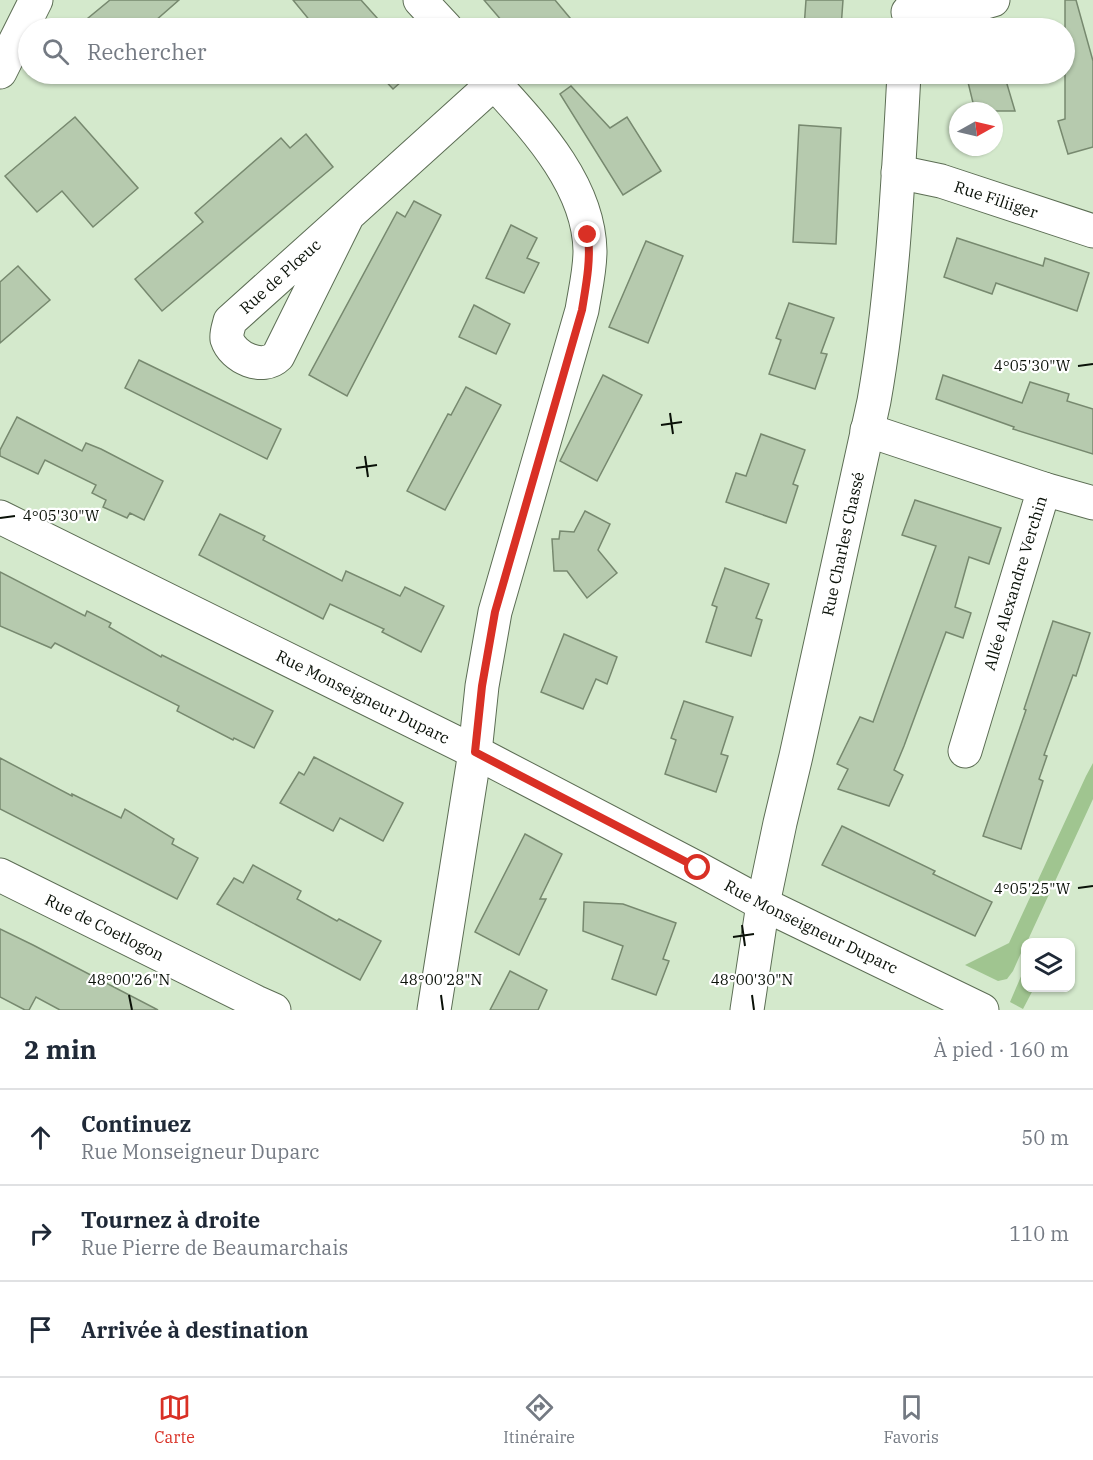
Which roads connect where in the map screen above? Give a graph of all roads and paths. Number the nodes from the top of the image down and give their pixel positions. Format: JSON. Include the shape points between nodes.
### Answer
{"nodes":[{"id":1,"x":36,"y":0,"type":"edge"},
{"id":2,"x":420,"y":0,"type":"edge"},
{"id":3,"x":993,"y":0,"type":"edge"},
{"id":4,"x":908,"y":13,"type":"edge"},
{"id":5,"x":27,"y":18,"type":"edge"},
{"id":6,"x":437,"y":18,"type":"edge"},
{"id":7,"x":18,"y":36,"type":"edge"},
{"id":8,"x":0,"y":72,"type":"edge"},
{"id":9,"x":484,"y":84,"type":"edge"},
{"id":10,"x":495,"y":84,"type":"edge"},
{"id":11,"x":903,"y":84,"type":"edge"},
{"id":12,"x":898,"y":172,"type":"junction"},
{"id":13,"x":348,"y":215,"type":"dead end"},
{"id":14,"x":1093,"y":231,"type":"edge"},
{"id":15,"x":867,"y":430,"type":"junction"},
{"id":16,"x":1044,"y":489,"type":"junction"},
{"id":17,"x":1093,"y":503,"type":"edge"},
{"id":18,"x":0,"y":517,"type":"edge"},
{"id":19,"x":965,"y":751,"type":"dead end"},
{"id":20,"x":475,"y":752,"type":"junction"},
{"id":21,"x":0,"y":875,"type":"edge"},
{"id":22,"x":763,"y":904,"type":"junction"},
{"id":23,"x":274,"y":1010,"type":"edge"},
{"id":24,"x":434,"y":1010,"type":"edge"},
{"id":25,"x":747,"y":1010,"type":"edge"},
{"id":26,"x":982,"y":1010,"type":"edge"}],
"edges":[{"from":1,"to":5,"type":"street"},
{"from":2,"to":6,"type":"street"},
{"from":3,"to":4,"type":"street","via":[[962,9]]},
{"from":7,"to":8,"type":"street"},
{"from":9,"to":13,"type":"street"},
{"from":10,"to":20,"type":"street","via":[[558,161],[584,213],[590,252],[582,310],[495,612]]},
{"from":11,"to":12,"type":"street","name":"Rue Charles Chassé"},
{"from":12,"to":14,"type":"street","name":"Rue Filiiger","via":[[941,181]]},
{"from":12,"to":15,"type":"street","name":"Rue Charles Chassé","via":[[888,309]]},
{"from":15,"to":16,"type":"street","name":"Allée Alexandre Verchin"},
{"from":15,"to":22,"type":"street","name":"Rue Charles Chassé"},
{"from":16,"to":17,"type":"street"},
{"from":16,"to":19,"type":"street","name":"Allée Alexandre Verchin"},
{"from":18,"to":20,"type":"street","name":"Rue Monseigneur Duparc"},
{"from":20,"to":22,"type":"street","name":"Rue Monseigneur Duparc"},
{"from":20,"to":24,"type":"street"},
{"from":21,"to":23,"type":"street","name":"Rue de Coetlogon"},
{"from":22,"to":25,"type":"street","name":"Rue Charles Chassé"},
{"from":22,"to":26,"type":"street","name":"Rue Monseigneur Duparc"}]}
